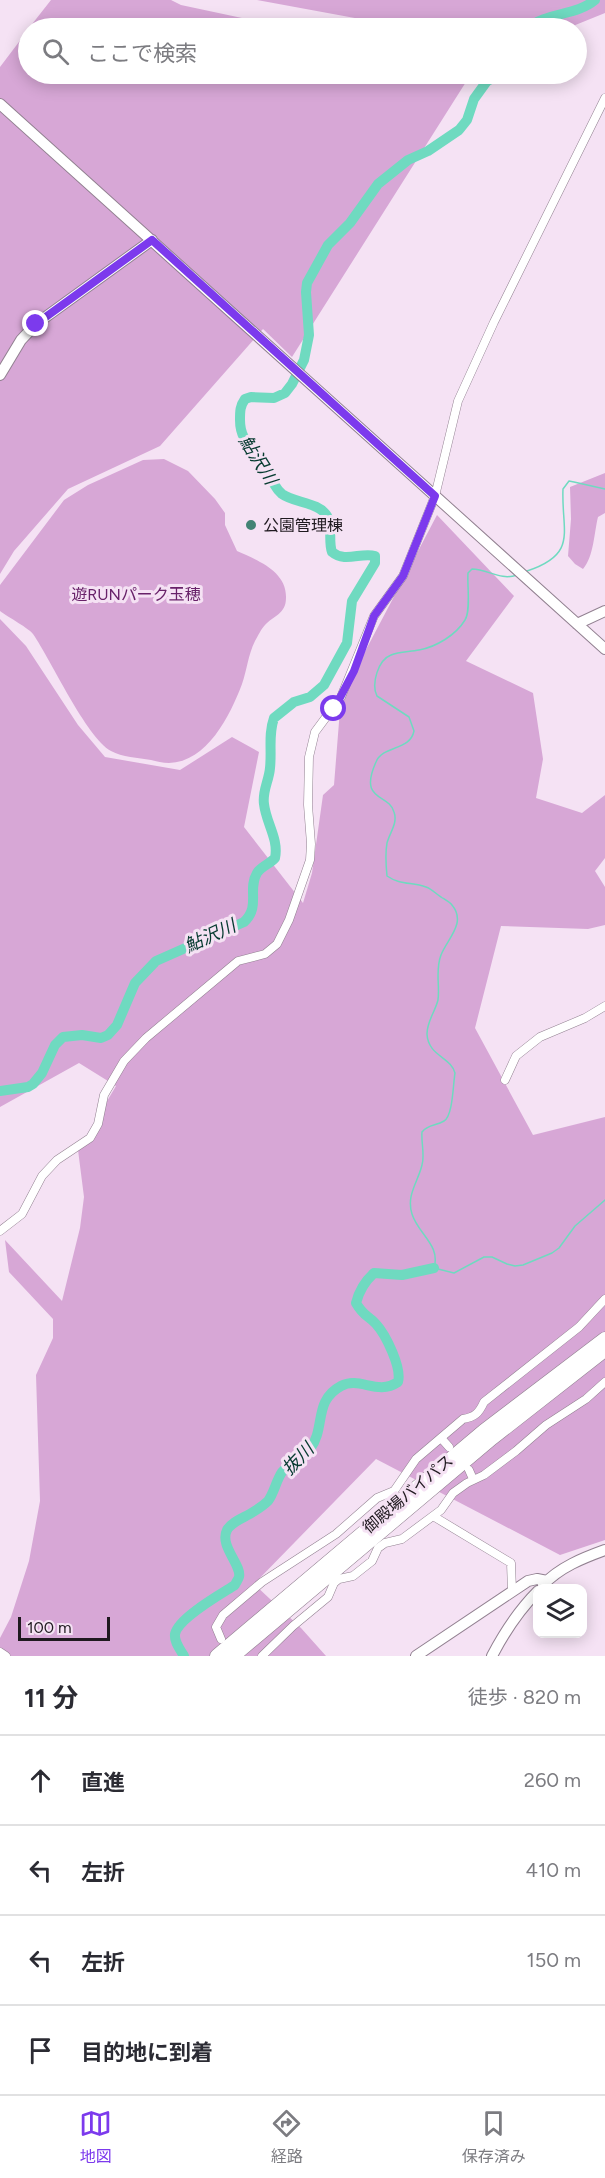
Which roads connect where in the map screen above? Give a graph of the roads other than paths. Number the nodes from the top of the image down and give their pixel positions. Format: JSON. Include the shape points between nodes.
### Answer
{"nodes":[{"id":1,"x":605,"y":98,"type":"edge"},
{"id":2,"x":0,"y":104,"type":"edge"},
{"id":3,"x":152,"y":240,"type":"junction"},
{"id":4,"x":0,"y":375,"type":"edge"},
{"id":5,"x":435,"y":496,"type":"junction"},
{"id":6,"x":605,"y":611,"type":"edge"},
{"id":7,"x":578,"y":624,"type":"junction"},
{"id":8,"x":605,"y":649,"type":"edge"},
{"id":9,"x":605,"y":1006,"type":"edge"},
{"id":10,"x":505,"y":1080,"type":"dead end"},
{"id":11,"x":0,"y":1231,"type":"edge"},
{"id":12,"x":605,"y":1299,"type":"edge"},
{"id":13,"x":605,"y":1338,"type":"edge"},
{"id":14,"x":605,"y":1352,"type":"edge"},
{"id":15,"x":605,"y":1382,"type":"edge"},
{"id":16,"x":441,"y":1438,"type":"junction"},
{"id":17,"x":449,"y":1447,"type":"dead end"},
{"id":18,"x":469,"y":1470,"type":"dead end"},
{"id":19,"x":473,"y":1479,"type":"junction"},
{"id":20,"x":433,"y":1516,"type":"junction"},
{"id":21,"x":605,"y":1550,"type":"edge"},
{"id":22,"x":540,"y":1584,"type":"edge"},
{"id":23,"x":546,"y":1584,"type":"edge"},
{"id":24,"x":512,"y":1591,"type":"junction"},
{"id":25,"x":533,"y":1596,"type":"edge"},
{"id":26,"x":221,"y":1639,"type":"dead end"},
{"id":27,"x":0,"y":1652,"type":"edge"},
{"id":28,"x":6,"y":1656,"type":"edge"},
{"id":29,"x":217,"y":1656,"type":"edge"},
{"id":30,"x":233,"y":1656,"type":"edge"},
{"id":31,"x":262,"y":1656,"type":"edge"},
{"id":32,"x":416,"y":1656,"type":"edge"},
{"id":33,"x":492,"y":1656,"type":"edge"}],
"edges":[{"from":1,"to":5,"type":"street","via":[[458,401]]},
{"from":2,"to":3,"type":"street"},
{"from":3,"to":4,"type":"street","via":[[36,324],[21,339]]},
{"from":3,"to":5,"type":"street"},
{"from":5,"to":7,"type":"street"},
{"from":5,"to":11,"type":"street","via":[[403,576],[374,616],[341,697],[315,732],[309,757],[310,860],[277,944],[265,954],[238,961],[124,1061],[104,1095],[98,1124],[90,1138],[57,1160],[42,1176],[22,1214]]},
{"from":6,"to":7,"type":"street"},
{"from":7,"to":8,"type":"street"},
{"from":9,"to":10,"type":"street","via":[[540,1037],[516,1056]]},
{"from":12,"to":16,"type":"street","via":[[579,1327],[484,1401],[480,1412],[463,1419]]},
{"from":13,"to":29,"type":"highway","name":"御殿場バイパス","via":[[484,1431]]},
{"from":14,"to":30,"type":"highway","name":"御殿場バイパス","via":[[492,1438]]},
{"from":15,"to":19,"type":"street","via":[[484,1475]]},
{"from":16,"to":17,"type":"street"},
{"from":16,"to":26,"type":"street","via":[[416,1459],[394,1491],[377,1498],[336,1534],[262,1582],[223,1615],[216,1628]]},
{"from":18,"to":19,"type":"street"},
{"from":19,"to":20,"type":"street","via":[[453,1493]]},
{"from":20,"to":24,"type":"street","via":[[511,1563]]},
{"from":20,"to":31,"type":"street","via":[[402,1539],[378,1548],[372,1561],[353,1576],[334,1583],[328,1597]]},
{"from":21,"to":23,"type":"street","via":[[579,1560]]},
{"from":22,"to":24,"type":"street","via":[[537,1579],[528,1581]]},
{"from":24,"to":32,"type":"street"},
{"from":25,"to":33,"type":"street","via":[[505,1630]]},
{"from":27,"to":28,"type":"street"}]}
